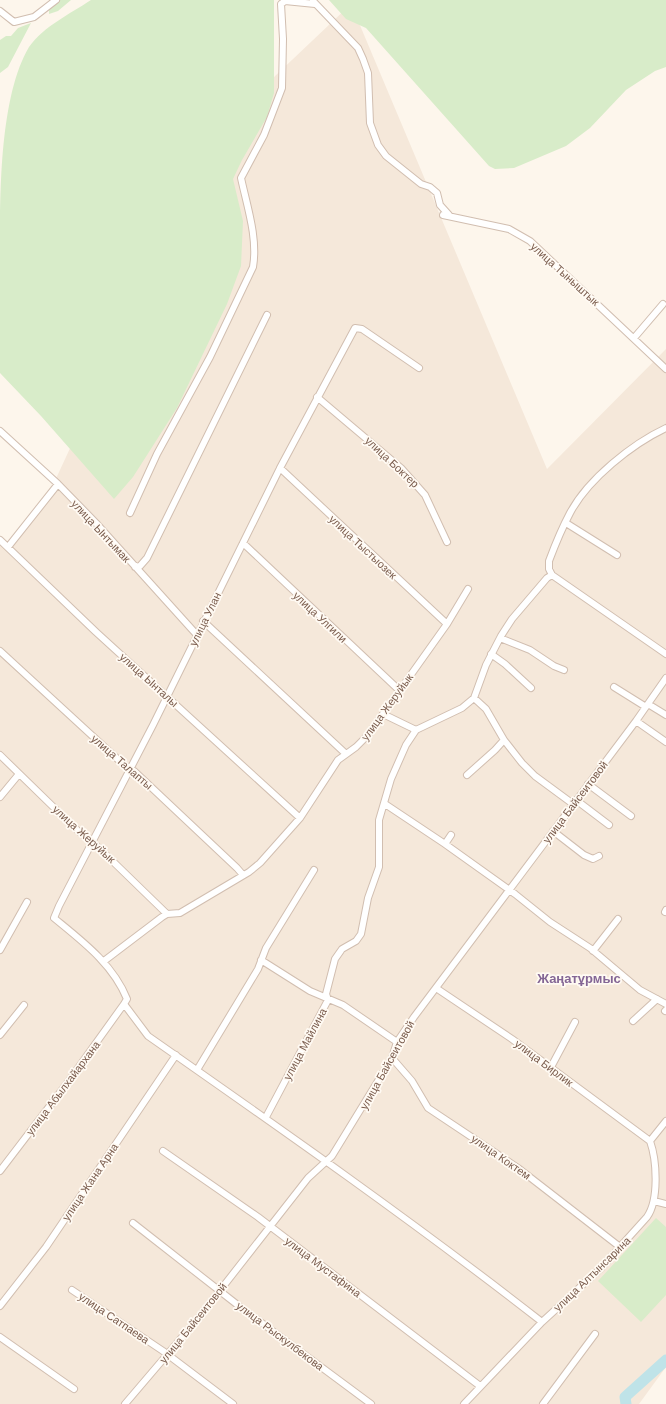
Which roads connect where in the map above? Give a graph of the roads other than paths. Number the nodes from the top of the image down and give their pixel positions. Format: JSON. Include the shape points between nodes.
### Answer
{"nodes":[{"id":1,"x":56,"y":0,"type":"edge"},
{"id":2,"x":313,"y":2,"type":"edge"},
{"id":3,"x":0,"y":11,"type":"edge"},
{"id":4,"x":663,"y":304,"type":"dead end"},
{"id":5,"x":267,"y":315,"type":"dead end"},
{"id":6,"x":634,"y":338,"type":"junction"},
{"id":7,"x":419,"y":368,"type":"dead end"},
{"id":8,"x":666,"y":369,"type":"edge"},
{"id":9,"x":317,"y":397,"type":"junction"},
{"id":10,"x":666,"y":428,"type":"edge"},
{"id":11,"x":0,"y":431,"type":"edge"},
{"id":12,"x":280,"y":468,"type":"junction"},
{"id":13,"x":58,"y":484,"type":"junction"},
{"id":14,"x":130,"y":513,"type":"dead end"},
{"id":15,"x":566,"y":523,"type":"junction"},
{"id":16,"x":0,"y":540,"type":"edge"},
{"id":17,"x":447,"y":542,"type":"dead end"},
{"id":18,"x":243,"y":543,"type":"junction"},
{"id":19,"x":8,"y":547,"type":"junction"},
{"id":20,"x":617,"y":555,"type":"dead end"},
{"id":21,"x":135,"y":567,"type":"junction"},
{"id":22,"x":552,"y":576,"type":"junction"},
{"id":23,"x":468,"y":590,"type":"dead end"},
{"id":24,"x":203,"y":621,"type":"junction"},
{"id":25,"x":447,"y":624,"type":"junction"},
{"id":26,"x":197,"y":635,"type":"junction"},
{"id":27,"x":500,"y":638,"type":"junction"},
{"id":28,"x":0,"y":651,"type":"edge"},
{"id":29,"x":491,"y":654,"type":"junction"},
{"id":30,"x":666,"y":654,"type":"edge"},
{"id":31,"x":564,"y":670,"type":"dead end"},
{"id":32,"x":666,"y":678,"type":"edge"},
{"id":33,"x":614,"y":687,"type":"dead end"},
{"id":34,"x":531,"y":688,"type":"dead end"},
{"id":35,"x":399,"y":690,"type":"junction"},
{"id":36,"x":167,"y":695,"type":"junction"},
{"id":37,"x":474,"y":698,"type":"junction"},
{"id":38,"x":647,"y":706,"type":"junction"},
{"id":39,"x":382,"y":714,"type":"junction"},
{"id":40,"x":666,"y":715,"type":"edge"},
{"id":41,"x":636,"y":721,"type":"junction"},
{"id":42,"x":416,"y":730,"type":"junction"},
{"id":43,"x":504,"y":740,"type":"junction"},
{"id":44,"x":666,"y":742,"type":"edge"},
{"id":45,"x":0,"y":754,"type":"edge"},
{"id":46,"x":346,"y":754,"type":"junction"},
{"id":47,"x":129,"y":769,"type":"junction"},
{"id":48,"x":19,"y":774,"type":"junction"},
{"id":49,"x":467,"y":775,"type":"dead end"},
{"id":50,"x":588,"y":784,"type":"junction"},
{"id":51,"x":0,"y":797,"type":"edge"},
{"id":52,"x":574,"y":802,"type":"junction"},
{"id":53,"x":385,"y":804,"type":"junction"},
{"id":54,"x":631,"y":816,"type":"dead end"},
{"id":55,"x":300,"y":818,"type":"junction"},
{"id":56,"x":609,"y":825,"type":"dead end"},
{"id":57,"x":553,"y":831,"type":"junction"},
{"id":58,"x":451,"y":835,"type":"dead end"},
{"id":59,"x":92,"y":843,"type":"junction"},
{"id":60,"x":445,"y":844,"type":"junction"},
{"id":61,"x":599,"y":856,"type":"dead end"},
{"id":62,"x":314,"y":870,"type":"dead end"},
{"id":63,"x":243,"y":875,"type":"junction"},
{"id":64,"x":508,"y":890,"type":"junction"},
{"id":65,"x":27,"y":902,"type":"dead end"},
{"id":66,"x":167,"y":914,"type":"junction"},
{"id":67,"x":618,"y":919,"type":"dead end"},
{"id":68,"x":0,"y":950,"type":"edge"},
{"id":69,"x":593,"y":951,"type":"junction"},
{"id":70,"x":262,"y":960,"type":"junction"},
{"id":71,"x":104,"y":961,"type":"junction"},
{"id":72,"x":436,"y":988,"type":"junction"},
{"id":73,"x":657,"y":999,"type":"junction"},
{"id":74,"x":328,"y":1000,"type":"junction"},
{"id":75,"x":124,"y":1004,"type":"junction"},
{"id":76,"x":666,"y":1004,"type":"edge"},
{"id":77,"x":24,"y":1005,"type":"dead end"},
{"id":78,"x":633,"y":1021,"type":"dead end"},
{"id":79,"x":575,"y":1022,"type":"dead end"},
{"id":80,"x":0,"y":1034,"type":"edge"},
{"id":81,"x":397,"y":1042,"type":"junction"},
{"id":82,"x":176,"y":1055,"type":"junction"},
{"id":83,"x":392,"y":1058,"type":"junction"},
{"id":84,"x":551,"y":1067,"type":"junction"},
{"id":85,"x":196,"y":1070,"type":"junction"},
{"id":86,"x":266,"y":1117,"type":"junction"},
{"id":87,"x":666,"y":1121,"type":"edge"},
{"id":88,"x":650,"y":1141,"type":"junction"},
{"id":89,"x":163,"y":1151,"type":"dead end"},
{"id":90,"x":326,"y":1161,"type":"junction"},
{"id":91,"x":0,"y":1171,"type":"edge"},
{"id":92,"x":654,"y":1201,"type":"junction"},
{"id":93,"x":666,"y":1204,"type":"edge"},
{"id":94,"x":133,"y":1223,"type":"dead end"},
{"id":95,"x":271,"y":1228,"type":"junction"},
{"id":96,"x":620,"y":1247,"type":"junction"},
{"id":97,"x":72,"y":1290,"type":"dead end"},
{"id":98,"x":220,"y":1291,"type":"junction"},
{"id":99,"x":0,"y":1306,"type":"edge"},
{"id":100,"x":542,"y":1322,"type":"junction"},
{"id":101,"x":595,"y":1334,"type":"dead end"},
{"id":102,"x":0,"y":1337,"type":"edge"},
{"id":103,"x":168,"y":1354,"type":"junction"},
{"id":104,"x":480,"y":1386,"type":"junction"},
{"id":105,"x":74,"y":1389,"type":"dead end"},
{"id":106,"x":125,"y":1404,"type":"edge"},
{"id":107,"x":233,"y":1404,"type":"edge"},
{"id":108,"x":371,"y":1404,"type":"edge"},
{"id":109,"x":464,"y":1404,"type":"edge"},
{"id":110,"x":543,"y":1404,"type":"edge"}],
"edges":[{"from":1,"to":3,"type":"street","via":[[34,16],[14,22]]},
{"from":2,"to":6,"type":"street","name":"улица Тыныштык","via":[[358,48],[364,59],[368,73],[370,124],[386,156],[420,184],[430,187],[437,193],[446,215],[509,228],[530,241]]},
{"from":2,"to":14,"type":"street","via":[[285,1],[281,4],[284,39],[282,88],[264,135],[240,178],[252,228],[253,268],[210,356],[157,454]]},
{"from":4,"to":6,"type":"street"},
{"from":5,"to":21,"type":"street","via":[[147,558],[140,566]]},
{"from":6,"to":8,"type":"street","name":"улица Тыныштык"},
{"from":7,"to":9,"type":"street","name":"улица Улан","via":[[362,329],[355,328]]},
{"from":9,"to":12,"type":"street","name":"улица Улан"},
{"from":9,"to":17,"type":"street","name":"улица Боктер","via":[[401,468],[425,494]]},
{"from":10,"to":15,"type":"street","via":[[644,441],[598,478],[576,504]]},
{"from":11,"to":13,"type":"street","name":"улица Ынтымак"},
{"from":12,"to":18,"type":"street","name":"улица Улан"},
{"from":12,"to":25,"type":"street","name":"улица Тыстыозек"},
{"from":13,"to":19,"type":"street"},
{"from":13,"to":21,"type":"street","name":"улица Ынтымак"},
{"from":15,"to":20,"type":"street"},
{"from":15,"to":22,"type":"street","via":[[550,561],[549,569]]},
{"from":16,"to":19,"type":"street","name":"улица Ынталы"},
{"from":18,"to":24,"type":"street","name":"улица Улан"},
{"from":18,"to":35,"type":"street","name":"улица Улгили"},
{"from":19,"to":36,"type":"street","name":"улица Ынталы","via":[[96,632]]},
{"from":21,"to":26,"type":"street","name":"улица Ынтымак"},
{"from":22,"to":27,"type":"street","via":[[547,578],[512,619]]},
{"from":22,"to":30,"type":"street"},
{"from":23,"to":25,"type":"street","name":"улица Жеруйык"},
{"from":24,"to":26,"type":"street","name":"улица Улан"},
{"from":24,"to":46,"type":"street"},
{"from":25,"to":35,"type":"street","name":"улица Жеруйык"},
{"from":26,"to":36,"type":"street","name":"улица Улан"},
{"from":27,"to":29,"type":"street"},
{"from":27,"to":31,"type":"street","via":[[530,650]]},
{"from":28,"to":47,"type":"street","name":"улица Талапты"},
{"from":29,"to":34,"type":"street","via":[[506,664]]},
{"from":29,"to":37,"type":"street"},
{"from":32,"to":38,"type":"street","name":"улица Байсеитовой"},
{"from":33,"to":38,"type":"street"},
{"from":35,"to":39,"type":"street","name":"улица Жеруйык"},
{"from":36,"to":47,"type":"street","name":"улица Улан"},
{"from":36,"to":55,"type":"street","name":"улица Ынталы"},
{"from":37,"to":42,"type":"street","via":[[462,708]]},
{"from":37,"to":43,"type":"street","via":[[486,709]]},
{"from":38,"to":40,"type":"street"},
{"from":38,"to":41,"type":"street","name":"улица Байсеитовой"},
{"from":39,"to":42,"type":"street"},
{"from":39,"to":46,"type":"street","name":"улица Жеруйык","via":[[368,735]]},
{"from":41,"to":44,"type":"street"},
{"from":41,"to":50,"type":"street","name":"улица Байсеитовой"},
{"from":42,"to":53,"type":"street","name":"улица Майлина","via":[[396,767]]},
{"from":43,"to":49,"type":"street"},
{"from":43,"to":52,"type":"street","via":[[535,776]]},
{"from":45,"to":48,"type":"street","name":"улица Жеруйык"},
{"from":46,"to":55,"type":"street","name":"улица Жеруйык","via":[[338,760]]},
{"from":47,"to":59,"type":"street","name":"улица Улан"},
{"from":47,"to":63,"type":"street","name":"улица Талапты"},
{"from":48,"to":51,"type":"street"},
{"from":48,"to":59,"type":"street","name":"улица Жеруйык"},
{"from":50,"to":52,"type":"street","name":"улица Байсеитовой"},
{"from":50,"to":54,"type":"street"},
{"from":52,"to":56,"type":"street"},
{"from":52,"to":57,"type":"street","name":"улица Байсеитовой"},
{"from":53,"to":60,"type":"street"},
{"from":53,"to":74,"type":"street","name":"улица Майлина","via":[[379,820],[379,868],[368,898],[361,934],[356,941],[342,949],[335,959],[326,994]]},
{"from":55,"to":63,"type":"street","name":"улица Жеруйык","via":[[265,858]]},
{"from":57,"to":61,"type":"street","via":[[593,859]]},
{"from":57,"to":64,"type":"street","name":"улица Байсеитовой"},
{"from":58,"to":60,"type":"street"},
{"from":59,"to":66,"type":"street","name":"улица Жеруйык"},
{"from":59,"to":71,"type":"street","name":"улица Улан","via":[[54,918]]},
{"from":60,"to":64,"type":"street"},
{"from":62,"to":70,"type":"street","via":[[266,948]]},
{"from":63,"to":66,"type":"street","name":"улица Жеруйык","via":[[180,913]]},
{"from":64,"to":69,"type":"street"},
{"from":64,"to":72,"type":"street","name":"улица Байсеитовой"},
{"from":65,"to":68,"type":"street"},
{"from":66,"to":71,"type":"street","name":"улица Жеруйык"},
{"from":67,"to":69,"type":"street"},
{"from":69,"to":73,"type":"street","via":[[640,990]]},
{"from":70,"to":74,"type":"street"},
{"from":70,"to":85,"type":"street"},
{"from":71,"to":75,"type":"street","via":[[124,991],[127,999]]},
{"from":72,"to":81,"type":"street","name":"улица Байсеитовой"},
{"from":72,"to":84,"type":"street","name":"улица Бирлик"},
{"from":73,"to":76,"type":"street"},
{"from":73,"to":78,"type":"street"},
{"from":74,"to":81,"type":"street","via":[[335,1000]]},
{"from":74,"to":86,"type":"street","name":"улица Майлина"},
{"from":75,"to":82,"type":"street","via":[[148,1036]]},
{"from":75,"to":91,"type":"street","name":"улица Абылхайархана"},
{"from":77,"to":80,"type":"street"},
{"from":79,"to":84,"type":"street"},
{"from":81,"to":83,"type":"street","name":"улица Байсеитовой"},
{"from":82,"to":85,"type":"street"},
{"from":82,"to":99,"type":"street","name":"улица Жана Арна","via":[[46,1247]]},
{"from":83,"to":90,"type":"street","name":"улица Байсеитовой","via":[[353,1125]]},
{"from":83,"to":96,"type":"street","name":"улица Коктем","via":[[412,1081],[428,1108],[518,1168]]},
{"from":84,"to":88,"type":"street","name":"улица Бирлик"},
{"from":85,"to":86,"type":"street"},
{"from":86,"to":90,"type":"street"},
{"from":87,"to":88,"type":"street"},
{"from":88,"to":92,"type":"street","name":"улица Алтынсарина","via":[[655,1169]]},
{"from":89,"to":95,"type":"street","name":"улица Мустафина"},
{"from":90,"to":95,"type":"street","name":"улица Байсеитовой","via":[[308,1178]]},
{"from":90,"to":100,"type":"street","via":[[473,1268]]},
{"from":92,"to":93,"type":"street"},
{"from":92,"to":96,"type":"street","name":"улица Алтынсарина","via":[[647,1217]]},
{"from":94,"to":98,"type":"street","name":"улица Рыскулбекова"},
{"from":95,"to":98,"type":"street","name":"улица Байсеитовой"},
{"from":95,"to":104,"type":"street","name":"улица Мустафина"},
{"from":96,"to":100,"type":"street","name":"улица Алтынсарина"},
{"from":97,"to":103,"type":"street","name":"улица Сатпаева"},
{"from":98,"to":103,"type":"street","name":"улица Байсеитовой"},
{"from":98,"to":108,"type":"street","name":"улица Рыскулбекова"},
{"from":100,"to":104,"type":"street","name":"улица Алтынсарина"},
{"from":101,"to":110,"type":"street"},
{"from":102,"to":105,"type":"street"},
{"from":103,"to":106,"type":"street","name":"улица Байсеитовой"},
{"from":103,"to":107,"type":"street","name":"улица Сатпаева"},
{"from":104,"to":109,"type":"street","name":"улица Алтынсарина"}]}
